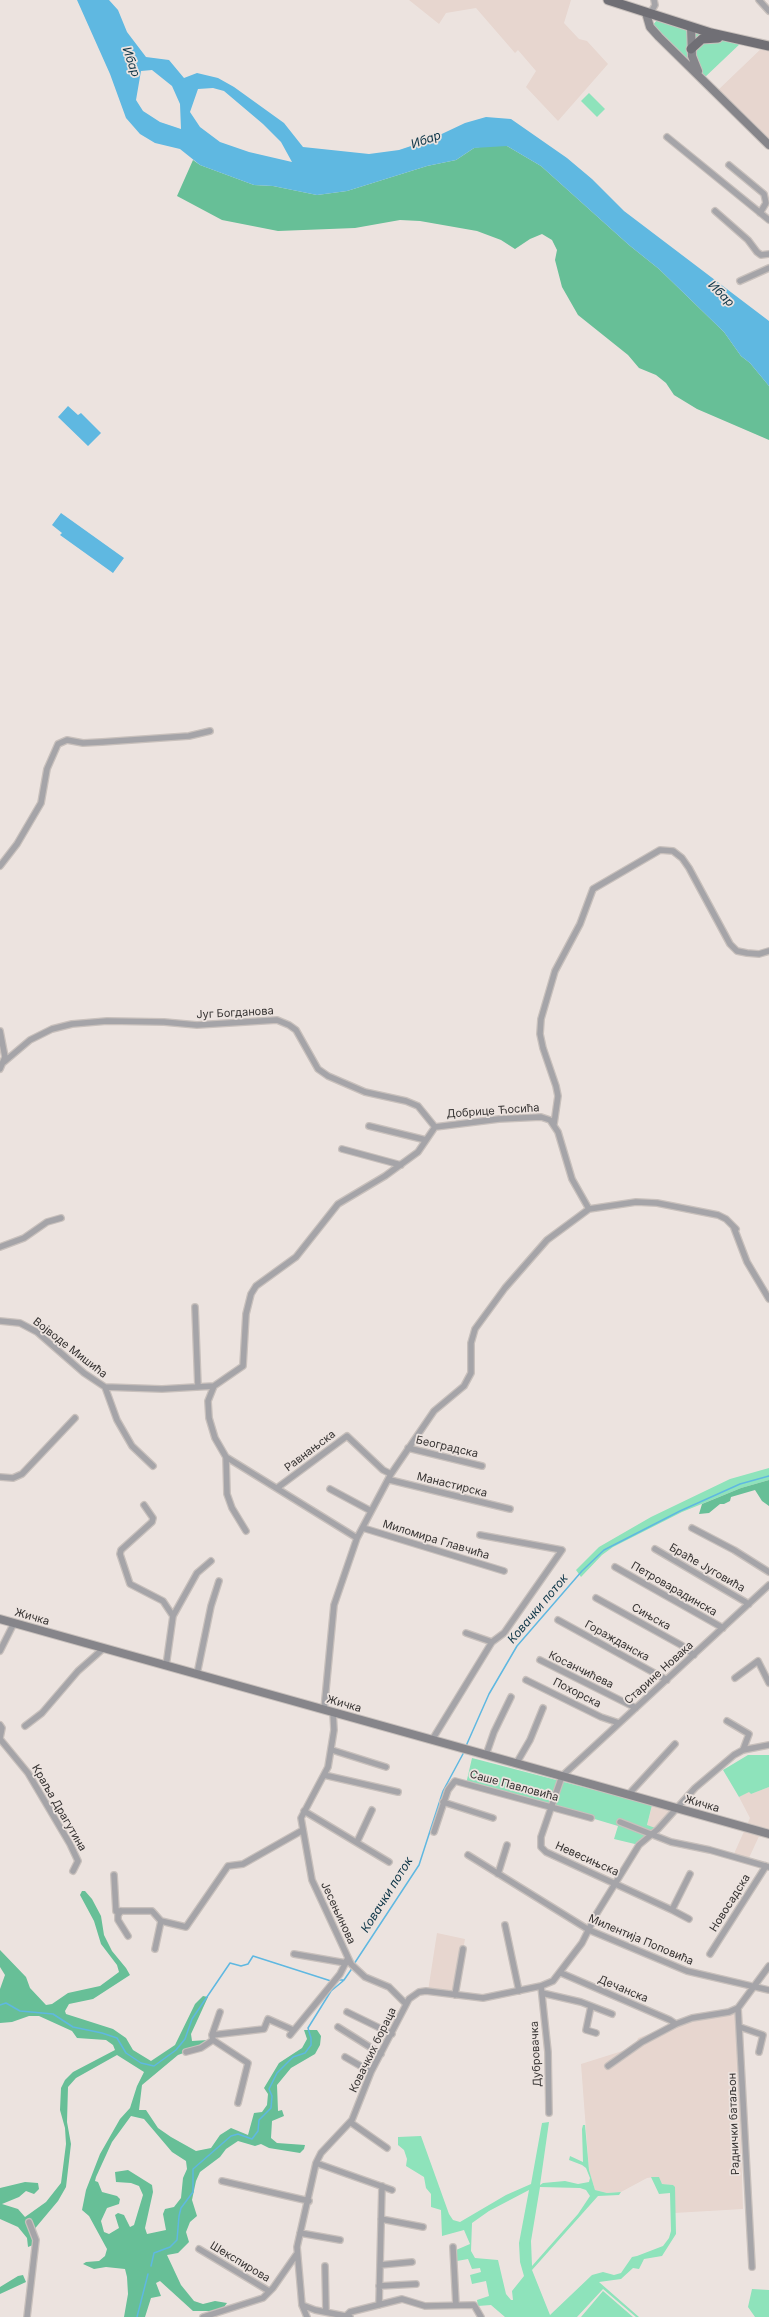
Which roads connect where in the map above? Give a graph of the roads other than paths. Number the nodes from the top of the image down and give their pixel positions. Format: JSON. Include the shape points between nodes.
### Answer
{"nodes":[{"id":1,"x":608,"y":0,"type":"edge"},
{"id":2,"x":654,"y":0,"type":"edge"},
{"id":3,"x":759,"y":0,"type":"edge"},
{"id":4,"x":769,"y":11,"type":"edge"},
{"id":5,"x":648,"y":16,"type":"junction"},
{"id":6,"x":691,"y":27,"type":"junction"},
{"id":7,"x":732,"y":39,"type":"junction"},
{"id":8,"x":769,"y":46,"type":"edge"},
{"id":9,"x":691,"y":49,"type":"junction"},
{"id":10,"x":703,"y":78,"type":"junction"},
{"id":11,"x":667,"y":137,"type":"dead end"},
{"id":12,"x":769,"y":145,"type":"edge"},
{"id":13,"x":729,"y":164,"type":"dead end"},
{"id":14,"x":715,"y":211,"type":"dead end"},
{"id":15,"x":760,"y":213,"type":"junction"},
{"id":16,"x":769,"y":220,"type":"edge"},
{"id":17,"x":769,"y":254,"type":"edge"},
{"id":18,"x":769,"y":268,"type":"edge"},
{"id":19,"x":740,"y":280,"type":"dead end"},
{"id":20,"x":210,"y":731,"type":"dead end"},
{"id":21,"x":0,"y":866,"type":"edge"},
{"id":22,"x":769,"y":952,"type":"edge"},
{"id":23,"x":0,"y":1031,"type":"edge"},
{"id":24,"x":4,"y":1062,"type":"junction"},
{"id":25,"x":0,"y":1069,"type":"edge"},
{"id":26,"x":554,"y":1124,"type":"junction"},
{"id":27,"x":369,"y":1126,"type":"dead end"},
{"id":28,"x":435,"y":1127,"type":"junction"},
{"id":29,"x":426,"y":1140,"type":"junction"},
{"id":30,"x":342,"y":1149,"type":"dead end"},
{"id":31,"x":401,"y":1165,"type":"junction"},
{"id":32,"x":589,"y":1209,"type":"junction"},
{"id":33,"x":61,"y":1218,"type":"dead end"},
{"id":34,"x":0,"y":1247,"type":"edge"},
{"id":35,"x":769,"y":1299,"type":"edge"},
{"id":36,"x":195,"y":1307,"type":"dead end"},
{"id":37,"x":0,"y":1321,"type":"edge"},
{"id":38,"x":214,"y":1386,"type":"junction"},
{"id":39,"x":104,"y":1387,"type":"junction"},
{"id":40,"x":198,"y":1387,"type":"junction"},
{"id":41,"x":75,"y":1418,"type":"dead end"},
{"id":42,"x":408,"y":1448,"type":"junction"},
{"id":43,"x":226,"y":1457,"type":"junction"},
{"id":44,"x":153,"y":1466,"type":"dead end"},
{"id":45,"x":482,"y":1466,"type":"dead end"},
{"id":46,"x":0,"y":1477,"type":"edge"},
{"id":47,"x":391,"y":1477,"type":"junction"},
{"id":48,"x":277,"y":1488,"type":"junction"},
{"id":49,"x":330,"y":1489,"type":"dead end"},
{"id":50,"x":144,"y":1505,"type":"dead end"},
{"id":51,"x":510,"y":1509,"type":"dead end"},
{"id":52,"x":371,"y":1511,"type":"junction"},
{"id":53,"x":363,"y":1528,"type":"junction"},
{"id":54,"x":692,"y":1528,"type":"dead end"},
{"id":55,"x":246,"y":1531,"type":"dead end"},
{"id":56,"x":480,"y":1535,"type":"dead end"},
{"id":57,"x":357,"y":1538,"type":"junction"},
{"id":58,"x":655,"y":1549,"type":"dead end"},
{"id":59,"x":211,"y":1561,"type":"dead end"},
{"id":60,"x":615,"y":1567,"type":"dead end"},
{"id":61,"x":504,"y":1571,"type":"dead end"},
{"id":62,"x":769,"y":1572,"type":"edge"},
{"id":63,"x":219,"y":1581,"type":"dead end"},
{"id":64,"x":769,"y":1585,"type":"edge"},
{"id":65,"x":596,"y":1598,"type":"dead end"},
{"id":66,"x":749,"y":1604,"type":"junction"},
{"id":67,"x":173,"y":1616,"type":"junction"},
{"id":68,"x":0,"y":1619,"type":"edge"},
{"id":69,"x":558,"y":1620,"type":"dead end"},
{"id":70,"x":14,"y":1623,"type":"junction"},
{"id":71,"x":723,"y":1628,"type":"junction"},
{"id":72,"x":466,"y":1634,"type":"dead end"},
{"id":73,"x":492,"y":1642,"type":"junction"},
{"id":74,"x":104,"y":1648,"type":"junction"},
{"id":75,"x":0,"y":1652,"type":"edge"},
{"id":76,"x":694,"y":1655,"type":"junction"},
{"id":77,"x":540,"y":1660,"type":"dead end"},
{"id":78,"x":166,"y":1666,"type":"junction"},
{"id":79,"x":197,"y":1674,"type":"junction"},
{"id":80,"x":735,"y":1678,"type":"dead end"},
{"id":81,"x":526,"y":1680,"type":"dead end"},
{"id":82,"x":667,"y":1680,"type":"junction"},
{"id":83,"x":769,"y":1683,"type":"edge"},
{"id":84,"x":511,"y":1697,"type":"dead end"},
{"id":85,"x":543,"y":1708,"type":"dead end"},
{"id":86,"x":636,"y":1708,"type":"junction"},
{"id":87,"x":324,"y":1710,"type":"junction"},
{"id":88,"x":333,"y":1712,"type":"junction"},
{"id":89,"x":727,"y":1721,"type":"dead end"},
{"id":90,"x":619,"y":1723,"type":"junction"},
{"id":91,"x":0,"y":1725,"type":"edge"},
{"id":92,"x":25,"y":1726,"type":"dead end"},
{"id":93,"x":0,"y":1738,"type":"edge"},
{"id":94,"x":432,"y":1740,"type":"junction"},
{"id":95,"x":675,"y":1744,"type":"dead end"},
{"id":96,"x":769,"y":1745,"type":"edge"},
{"id":97,"x":332,"y":1750,"type":"junction"},
{"id":98,"x":743,"y":1750,"type":"junction"},
{"id":99,"x":486,"y":1755,"type":"junction"},
{"id":100,"x":516,"y":1764,"type":"junction"},
{"id":101,"x":386,"y":1767,"type":"dead end"},
{"id":102,"x":324,"y":1775,"type":"junction"},
{"id":103,"x":562,"y":1776,"type":"junction"},
{"id":104,"x":398,"y":1792,"type":"dead end"},
{"id":105,"x":628,"y":1795,"type":"junction"},
{"id":106,"x":443,"y":1802,"type":"junction"},
{"id":107,"x":551,"y":1806,"type":"junction"},
{"id":108,"x":676,"y":1808,"type":"junction"},
{"id":109,"x":372,"y":1810,"type":"dead end"},
{"id":110,"x":304,"y":1811,"type":"junction"},
{"id":111,"x":493,"y":1818,"type":"dead end"},
{"id":112,"x":591,"y":1818,"type":"dead end"},
{"id":113,"x":620,"y":1822,"type":"dead end"},
{"id":114,"x":303,"y":1830,"type":"junction"},
{"id":115,"x":434,"y":1832,"type":"dead end"},
{"id":116,"x":769,"y":1834,"type":"edge"},
{"id":117,"x":651,"y":1835,"type":"junction"},
{"id":118,"x":357,"y":1842,"type":"junction"},
{"id":119,"x":507,"y":1845,"type":"dead end"},
{"id":120,"x":468,"y":1855,"type":"dead end"},
{"id":121,"x":390,"y":1862,"type":"dead end"},
{"id":122,"x":767,"y":1866,"type":"edge"},
{"id":123,"x":73,"y":1871,"type":"dead end"},
{"id":124,"x":498,"y":1874,"type":"junction"},
{"id":125,"x":690,"y":1874,"type":"dead end"},
{"id":126,"x":114,"y":1875,"type":"dead end"},
{"id":127,"x":616,"y":1883,"type":"junction"},
{"id":128,"x":672,"y":1910,"type":"junction"},
{"id":129,"x":121,"y":1911,"type":"junction"},
{"id":130,"x":689,"y":1919,"type":"dead end"},
{"id":131,"x":161,"y":1920,"type":"junction"},
{"id":132,"x":505,"y":1925,"type":"dead end"},
{"id":133,"x":589,"y":1930,"type":"junction"},
{"id":134,"x":128,"y":1936,"type":"dead end"},
{"id":135,"x":155,"y":1949,"type":"dead end"},
{"id":136,"x":463,"y":1949,"type":"dead end"},
{"id":137,"x":294,"y":1954,"type":"dead end"},
{"id":138,"x":710,"y":1954,"type":"dead end"},
{"id":139,"x":348,"y":1962,"type":"junction"},
{"id":140,"x":769,"y":1966,"type":"edge"},
{"id":141,"x":561,"y":1973,"type":"junction"},
{"id":142,"x":541,"y":1986,"type":"junction"},
{"id":143,"x":753,"y":1986,"type":"junction"},
{"id":144,"x":769,"y":1990,"type":"edge"},
{"id":145,"x":519,"y":1991,"type":"junction"},
{"id":146,"x":542,"y":1993,"type":"junction"},
{"id":147,"x":454,"y":1995,"type":"junction"},
{"id":148,"x":406,"y":2004,"type":"junction"},
{"id":149,"x":591,"y":2006,"type":"junction"},
{"id":150,"x":738,"y":2008,"type":"junction"},
{"id":151,"x":220,"y":2012,"type":"dead end"},
{"id":152,"x":347,"y":2012,"type":"dead end"},
{"id":153,"x":612,"y":2014,"type":"dead end"},
{"id":154,"x":676,"y":2024,"type":"junction"},
{"id":155,"x":338,"y":2027,"type":"dead end"},
{"id":156,"x":740,"y":2027,"type":"junction"},
{"id":157,"x":596,"y":2033,"type":"dead end"},
{"id":158,"x":392,"y":2034,"type":"junction"},
{"id":159,"x":213,"y":2038,"type":"junction"},
{"id":160,"x":186,"y":2052,"type":"dead end"},
{"id":161,"x":759,"y":2052,"type":"dead end"},
{"id":162,"x":382,"y":2054,"type":"junction"},
{"id":163,"x":345,"y":2057,"type":"dead end"},
{"id":164,"x":608,"y":2066,"type":"dead end"},
{"id":165,"x":371,"y":2072,"type":"junction"},
{"id":166,"x":238,"y":2103,"type":"dead end"},
{"id":167,"x":549,"y":2113,"type":"dead end"},
{"id":168,"x":350,"y":2122,"type":"junction"},
{"id":169,"x":387,"y":2148,"type":"dead end"},
{"id":170,"x":316,"y":2163,"type":"junction"},
{"id":171,"x":222,"y":2180,"type":"dead end"},
{"id":172,"x":382,"y":2186,"type":"junction"},
{"id":173,"x":392,"y":2190,"type":"dead end"},
{"id":174,"x":308,"y":2201,"type":"junction"},
{"id":175,"x":381,"y":2219,"type":"junction"},
{"id":176,"x":29,"y":2222,"type":"dead end"},
{"id":177,"x":423,"y":2227,"type":"dead end"},
{"id":178,"x":300,"y":2233,"type":"junction"},
{"id":179,"x":340,"y":2240,"type":"dead end"},
{"id":180,"x":453,"y":2247,"type":"dead end"},
{"id":181,"x":199,"y":2249,"type":"dead end"},
{"id":182,"x":296,"y":2255,"type":"junction"},
{"id":183,"x":412,"y":2262,"type":"dead end"},
{"id":184,"x":380,"y":2264,"type":"junction"},
{"id":185,"x":325,"y":2266,"type":"dead end"},
{"id":186,"x":752,"y":2267,"type":"dead end"},
{"id":187,"x":416,"y":2284,"type":"dead end"},
{"id":188,"x":379,"y":2286,"type":"junction"},
{"id":189,"x":270,"y":2291,"type":"junction"},
{"id":190,"x":302,"y":2305,"type":"junction"},
{"id":191,"x":379,"y":2305,"type":"junction"},
{"id":192,"x":456,"y":2306,"type":"junction"},
{"id":193,"x":326,"y":2312,"type":"junction"},
{"id":194,"x":348,"y":2316,"type":"edge"},
{"id":195,"x":27,"y":2317,"type":"edge"},
{"id":196,"x":203,"y":2317,"type":"edge"},
{"id":197,"x":307,"y":2317,"type":"edge"},
{"id":198,"x":481,"y":2317,"type":"edge"}],
"edges":[{"from":1,"to":5,"type":"main road"},
{"from":2,"to":5,"type":"street","via":[[655,5]]},
{"from":3,"to":4,"type":"street"},
{"from":5,"to":6,"type":"main road"},
{"from":5,"to":10,"type":"main road","via":[[659,37]]},
{"from":6,"to":7,"type":"main road"},
{"from":6,"to":9,"type":"main road"},
{"from":7,"to":8,"type":"main road"},
{"from":7,"to":9,"type":"main road","via":[[706,38]]},
{"from":9,"to":10,"type":"main road","via":[[693,64]]},
{"from":10,"to":12,"type":"main road"},
{"from":11,"to":15,"type":"street"},
{"from":13,"to":15,"type":"street","via":[[764,194],[766,203]]},
{"from":14,"to":17,"type":"street","via":[[748,240],[757,252],[762,255]]},
{"from":15,"to":16,"type":"street"},
{"from":18,"to":19,"type":"street"},
{"from":20,"to":21,"type":"street","via":[[189,736],[83,743],[67,740],[58,744],[47,769],[39,807],[17,844]]},
{"from":22,"to":26,"type":"street","via":[[759,954],[737,951],[730,944],[689,868],[673,851],[660,850],[593,889],[580,924],[555,971],[541,1019],[540,1034],[543,1048],[558,1096]]},
{"from":23,"to":24,"type":"street","via":[[5,1051]]},
{"from":24,"to":25,"type":"street","name":"Југ Богданова"},
{"from":24,"to":28,"type":"street","name":"Југ Богданова","via":[[30,1040],[52,1029],[72,1024],[107,1021],[164,1022],[197,1026],[277,1020],[296,1030],[318,1069],[328,1076],[365,1092],[418,1106]]},
{"from":26,"to":28,"type":"street","name":"Добрице Ћосића","via":[[542,1117],[484,1120]]},
{"from":26,"to":32,"type":"street","via":[[572,1179]]},
{"from":27,"to":29,"type":"street"},
{"from":28,"to":29,"type":"street"},
{"from":29,"to":31,"type":"street","via":[[418,1152]]},
{"from":30,"to":31,"type":"street"},
{"from":31,"to":38,"type":"street","via":[[338,1204],[296,1257],[256,1286],[251,1294],[246,1314],[242,1366]]},
{"from":32,"to":35,"type":"street","via":[[636,1202],[657,1203],[718,1215],[734,1227],[747,1262]]},
{"from":32,"to":42,"type":"street","via":[[547,1240],[505,1288],[475,1329],[471,1343],[471,1373],[464,1386],[434,1411]]},
{"from":33,"to":34,"type":"street","via":[[47,1222],[12,1244]]},
{"from":36,"to":40,"type":"street"},
{"from":37,"to":39,"type":"street","name":"Војводе Мишића","via":[[20,1323],[37,1332]]},
{"from":38,"to":40,"type":"street","name":"Војводе Мишића"},
{"from":38,"to":43,"type":"street","via":[[208,1402],[209,1418],[215,1438]]},
{"from":39,"to":40,"type":"street","name":"Војводе Мишића"},
{"from":39,"to":44,"type":"street","name":"Војводе Мишића","via":[[117,1420],[132,1446]]},
{"from":41,"to":46,"type":"street","via":[[22,1474],[13,1478]]},
{"from":42,"to":45,"type":"street","name":"Београдска"},
{"from":42,"to":47,"type":"street"},
{"from":43,"to":48,"type":"street"},
{"from":43,"to":55,"type":"street","via":[[227,1494]]},
{"from":47,"to":48,"type":"street","name":"Равнањска","via":[[347,1436]]},
{"from":47,"to":51,"type":"street","name":"Манастирска"},
{"from":47,"to":52,"type":"street"},
{"from":48,"to":57,"type":"street"},
{"from":49,"to":52,"type":"street"},
{"from":50,"to":67,"type":"street","via":[[153,1518],[152,1522],[121,1550],[120,1554],[130,1584],[162,1601]]},
{"from":52,"to":53,"type":"street"},
{"from":53,"to":57,"type":"street"},
{"from":53,"to":61,"type":"street","name":"Миломира Главчића"},
{"from":54,"to":62,"type":"street"},
{"from":56,"to":73,"type":"street","via":[[562,1550],[504,1633]]},
{"from":57,"to":87,"type":"street","via":[[334,1605]]},
{"from":58,"to":66,"type":"street","name":"Браће Југовића"},
{"from":59,"to":67,"type":"street","via":[[197,1572]]},
{"from":60,"to":71,"type":"street","name":"Петроварадинска"},
{"from":63,"to":79,"type":"street","via":[[211,1606]]},
{"from":64,"to":66,"type":"street","name":"Старине Новака"},
{"from":65,"to":76,"type":"street","name":"Сињска"},
{"from":66,"to":71,"type":"street","name":"Старине Новака"},
{"from":67,"to":78,"type":"street"},
{"from":68,"to":70,"type":"main road","name":"Жичка"},
{"from":69,"to":82,"type":"street","name":"Горажданска"},
{"from":70,"to":74,"type":"main road","name":"Жичка"},
{"from":70,"to":75,"type":"street"},
{"from":71,"to":76,"type":"street","name":"Старине Новака"},
{"from":72,"to":73,"type":"street"},
{"from":73,"to":94,"type":"street"},
{"from":74,"to":78,"type":"main road","name":"Жичка"},
{"from":74,"to":92,"type":"street","via":[[78,1672],[42,1713]]},
{"from":76,"to":82,"type":"street","name":"Старине Новака"},
{"from":77,"to":86,"type":"street","name":"Косанчићева"},
{"from":78,"to":79,"type":"main road","name":"Жичка"},
{"from":79,"to":87,"type":"main road","name":"Жичка"},
{"from":80,"to":83,"type":"street","via":[[758,1661]]},
{"from":81,"to":90,"type":"street","name":"Похорска","via":[[601,1717]]},
{"from":82,"to":86,"type":"street","name":"Старине Новака"},
{"from":84,"to":99,"type":"street"},
{"from":85,"to":100,"type":"street","via":[[530,1740]]},
{"from":86,"to":90,"type":"street","name":"Старине Новака"},
{"from":87,"to":88,"type":"main road","name":"Жичка"},
{"from":88,"to":94,"type":"main road","name":"Жичка"},
{"from":88,"to":97,"type":"street"},
{"from":89,"to":98,"type":"street","via":[[749,1734]]},
{"from":90,"to":103,"type":"street","name":"Старине Новака"},
{"from":91,"to":93,"type":"street","name":"Краља Драгутина"},
{"from":93,"to":123,"type":"street","name":"Краља Драгутина","via":[[28,1773],[70,1844],[78,1861]]},
{"from":94,"to":99,"type":"main road","name":"Жичка"},
{"from":95,"to":105,"type":"street"},
{"from":96,"to":98,"type":"street"},
{"from":97,"to":101,"type":"street"},
{"from":97,"to":102,"type":"street"},
{"from":98,"to":108,"type":"street","name":"Ковачких бораца","via":[[695,1788]]},
{"from":99,"to":100,"type":"main road","name":"Жичка"},
{"from":100,"to":103,"type":"main road","name":"Жичка"},
{"from":102,"to":104,"type":"street"},
{"from":102,"to":110,"type":"street","via":[[312,1801]]},
{"from":103,"to":105,"type":"main road","name":"Жичка"},
{"from":103,"to":107,"type":"street","name":"Невесињска"},
{"from":105,"to":108,"type":"main road","name":"Жичка"},
{"from":106,"to":107,"type":"street","name":"Саше Павловића","via":[[455,1781]]},
{"from":106,"to":111,"type":"street"},
{"from":106,"to":115,"type":"street","name":"Саше Павловића"},
{"from":107,"to":112,"type":"street","name":"Саше Павловића"},
{"from":107,"to":127,"type":"street","name":"Невесињска","via":[[541,1837],[544,1850]]},
{"from":108,"to":116,"type":"main road","name":"Жичка"},
{"from":108,"to":117,"type":"street","name":"Ковачких бораца"},
{"from":109,"to":118,"type":"street"},
{"from":110,"to":114,"type":"street","name":"Јесењинова","via":[[301,1818]]},
{"from":110,"to":118,"type":"street"},
{"from":113,"to":117,"type":"street"},
{"from":114,"to":131,"type":"street","via":[[243,1864],[228,1866],[186,1927]]},
{"from":114,"to":139,"type":"street","name":"Јесењинова","via":[[312,1880]]},
{"from":117,"to":122,"type":"street"},
{"from":117,"to":127,"type":"street","name":"Ковачких бораца","via":[[639,1845]]},
{"from":118,"to":121,"type":"street"},
{"from":119,"to":124,"type":"street"},
{"from":120,"to":124,"type":"street","name":"Милентија Поповића"},
{"from":122,"to":138,"type":"street","name":"Новосадска"},
{"from":124,"to":133,"type":"street","name":"Милентија Поповића"},
{"from":125,"to":128,"type":"street"},
{"from":126,"to":129,"type":"street","via":[[116,1911]]},
{"from":127,"to":128,"type":"street","name":"Невесињска"},
{"from":127,"to":133,"type":"street","name":"Ковачких бораца"},
{"from":128,"to":130,"type":"street","name":"Невесињска"},
{"from":129,"to":131,"type":"street","via":[[152,1911]]},
{"from":129,"to":134,"type":"street","via":[[118,1920]]},
{"from":131,"to":135,"type":"street"},
{"from":132,"to":145,"type":"street"},
{"from":133,"to":141,"type":"street","name":"Ковачких бораца"},
{"from":133,"to":143,"type":"street","name":"Милентија Поповића","via":[[687,1971]]},
{"from":136,"to":147,"type":"street"},
{"from":137,"to":139,"type":"street","name":"Јесењинова"},
{"from":139,"to":148,"type":"street","name":"Јесењинова","via":[[365,1977],[389,1987]]},
{"from":139,"to":159,"type":"street","via":[[292,2033],[268,2019],[264,2029]]},
{"from":140,"to":143,"type":"street"},
{"from":141,"to":142,"type":"street","name":"Ковачких бораца","via":[[553,1981]]},
{"from":141,"to":154,"type":"street","name":"Дечанска"},
{"from":142,"to":145,"type":"street","name":"Ковачких бораца"},
{"from":142,"to":146,"type":"street","name":"Дубровачка"},
{"from":143,"to":144,"type":"street"},
{"from":143,"to":150,"type":"street"},
{"from":145,"to":147,"type":"street","name":"Ковачких бораца","via":[[483,1998]]},
{"from":146,"to":149,"type":"street"},
{"from":146,"to":167,"type":"street","name":"Дубровачка","via":[[548,2052]]},
{"from":147,"to":148,"type":"street","name":"Ковачких бораца","via":[[419,1992]]},
{"from":148,"to":158,"type":"street","name":"Ковачких бораца"},
{"from":149,"to":153,"type":"street"},
{"from":149,"to":157,"type":"street","via":[[586,2030]]},
{"from":150,"to":154,"type":"street"},
{"from":150,"to":156,"type":"street","name":"Раднички батаљон"},
{"from":151,"to":159,"type":"street"},
{"from":152,"to":158,"type":"street"},
{"from":154,"to":164,"type":"street","via":[[642,2042]]},
{"from":155,"to":162,"type":"street"},
{"from":156,"to":161,"type":"street","via":[[763,2035]]},
{"from":156,"to":186,"type":"street","name":"Раднички батаљон","via":[[744,2152]]},
{"from":158,"to":162,"type":"street","name":"Ковачких бораца"},
{"from":159,"to":160,"type":"street","via":[[201,2048]]},
{"from":159,"to":166,"type":"street","via":[[248,2063]]},
{"from":162,"to":165,"type":"street","name":"Ковачких бораца"},
{"from":163,"to":165,"type":"street"},
{"from":165,"to":168,"type":"street","name":"Ковачких бораца"},
{"from":168,"to":169,"type":"street"},
{"from":168,"to":170,"type":"street","name":"Ковачких бораца","via":[[321,2153]]},
{"from":170,"to":172,"type":"street"},
{"from":170,"to":174,"type":"street","name":"Ковачких бораца"},
{"from":171,"to":174,"type":"street"},
{"from":172,"to":173,"type":"street"},
{"from":172,"to":175,"type":"street"},
{"from":174,"to":178,"type":"street","name":"Ковачких бораца"},
{"from":175,"to":177,"type":"street"},
{"from":175,"to":184,"type":"street"},
{"from":176,"to":195,"type":"street","via":[[36,2240]]},
{"from":178,"to":179,"type":"street"},
{"from":178,"to":182,"type":"street","name":"Ковачких бораца"},
{"from":180,"to":192,"type":"street"},
{"from":181,"to":189,"type":"street","name":"Шекспирова"},
{"from":182,"to":189,"type":"street","name":"Ковачких бораца"},
{"from":182,"to":190,"type":"street","name":"Ковачких бораца"},
{"from":183,"to":184,"type":"street"},
{"from":184,"to":188,"type":"street"},
{"from":185,"to":193,"type":"street"},
{"from":187,"to":188,"type":"street"},
{"from":188,"to":191,"type":"street"},
{"from":189,"to":196,"type":"street","name":"Ковачких бораца","via":[[262,2298]]},
{"from":190,"to":193,"type":"street"},
{"from":190,"to":197,"type":"street","name":"Ковачких бораца"},
{"from":191,"to":192,"type":"street","via":[[402,2299],[425,2306]]},
{"from":191,"to":194,"type":"street","via":[[350,2312]]},
{"from":192,"to":198,"type":"street","via":[[474,2305]]},
{"from":193,"to":194,"type":"street"}]}
